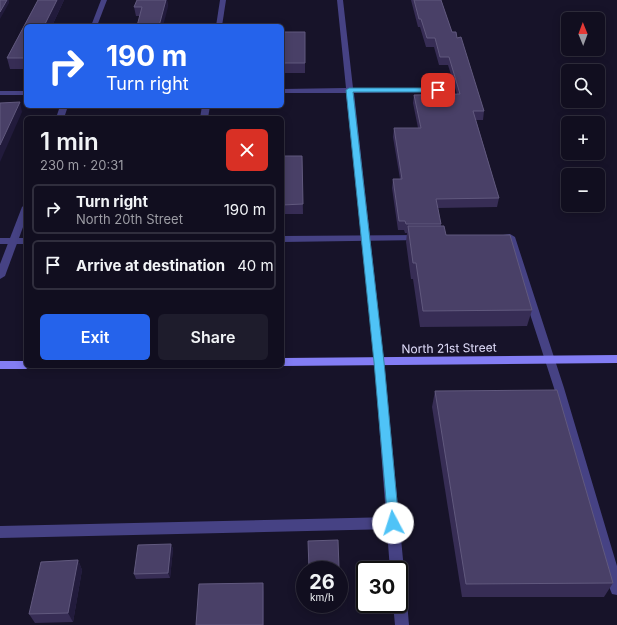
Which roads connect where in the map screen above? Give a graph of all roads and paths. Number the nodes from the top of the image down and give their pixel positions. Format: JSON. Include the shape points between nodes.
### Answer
{"nodes":[{"id":1,"x":104,"y":0,"type":"edge"},
{"id":2,"x":223,"y":0,"type":"edge"},
{"id":3,"x":340,"y":0,"type":"edge"},
{"id":4,"x":95,"y":24,"type":"edge"},
{"id":5,"x":219,"y":24,"type":"edge"},
{"id":6,"x":349,"y":90,"type":"junction"},
{"id":7,"x":438,"y":90,"type":"dead end"},
{"id":8,"x":284,"y":91,"type":"edge"},
{"id":9,"x":0,"y":93,"type":"edge"},
{"id":10,"x":24,"y":93,"type":"edge"},
{"id":11,"x":24,"y":212,"type":"edge"},
{"id":12,"x":495,"y":237,"type":"edge"},
{"id":13,"x":434,"y":238,"type":"edge"},
{"id":14,"x":284,"y":239,"type":"edge"},
{"id":15,"x":365,"y":239,"type":"junction"},
{"id":16,"x":0,"y":241,"type":"edge"},
{"id":17,"x":13,"y":241,"type":"junction"},
{"id":18,"x":24,"y":241,"type":"edge"},
{"id":19,"x":0,"y":276,"type":"edge"},
{"id":20,"x":617,"y":359,"type":"edge"},
{"id":21,"x":284,"y":362,"type":"edge"},
{"id":22,"x":0,"y":365,"type":"edge"},
{"id":23,"x":24,"y":365,"type":"edge"},
{"id":24,"x":393,"y":523,"type":"junction"},
{"id":25,"x":0,"y":532,"type":"edge"},
{"id":26,"x":396,"y":561,"type":"edge"},
{"id":27,"x":617,"y":589,"type":"edge"},
{"id":28,"x":401,"y":613,"type":"edge"},
{"id":29,"x":402,"y":625,"type":"edge"}],
"edges":[{"from":1,"to":4,"type":"street"},
{"from":2,"to":5,"type":"street"},
{"from":3,"to":6,"type":"street"},
{"from":6,"to":7,"type":"street"},
{"from":6,"to":8,"type":"street"},
{"from":6,"to":15,"type":"street"},
{"from":9,"to":10,"type":"street"},
{"from":11,"to":17,"type":"street"},
{"from":12,"to":27,"type":"street","via":[[510,237],[559,388]]},
{"from":13,"to":15,"type":"street"},
{"from":14,"to":15,"type":"street"},
{"from":15,"to":24,"type":"street"},
{"from":16,"to":17,"type":"street"},
{"from":17,"to":18,"type":"street"},
{"from":17,"to":19,"type":"street"},
{"from":20,"to":21,"type":"street","name":"North 21st Street"},
{"from":22,"to":23,"type":"street"},
{"from":24,"to":25,"type":"street"},
{"from":24,"to":26,"type":"street"},
{"from":28,"to":29,"type":"street"}]}
